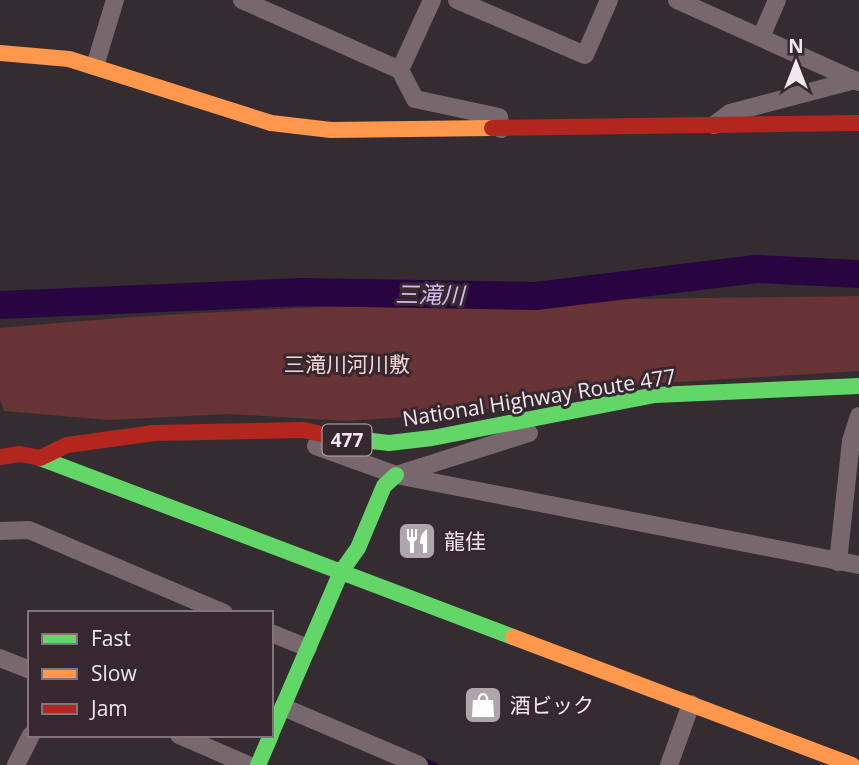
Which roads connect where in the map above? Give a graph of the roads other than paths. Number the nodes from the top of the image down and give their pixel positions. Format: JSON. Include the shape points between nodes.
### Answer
{"nodes":[{"id":1,"x":115,"y":0,"type":"edge"},
{"id":2,"x":242,"y":0,"type":"edge"},
{"id":3,"x":432,"y":0,"type":"edge"},
{"id":4,"x":457,"y":0,"type":"edge"},
{"id":5,"x":610,"y":0,"type":"edge"},
{"id":6,"x":677,"y":0,"type":"edge"},
{"id":7,"x":778,"y":0,"type":"edge"},
{"id":8,"x":761,"y":37,"type":"junction"},
{"id":9,"x":0,"y":53,"type":"edge"},
{"id":10,"x":94,"y":66,"type":"junction"},
{"id":11,"x":400,"y":70,"type":"junction"},
{"id":12,"x":857,"y":81,"type":"edge"},
{"id":13,"x":859,"y":123,"type":"edge"},
{"id":14,"x":714,"y":125,"type":"junction"},
{"id":15,"x":501,"y":129,"type":"junction"},
{"id":16,"x":859,"y":386,"type":"edge"},
{"id":17,"x":655,"y":396,"type":"junction"},
{"id":18,"x":859,"y":416,"type":"edge"},
{"id":19,"x":274,"y":430,"type":"junction"},
{"id":20,"x":0,"y":447,"type":"edge"},
{"id":21,"x":20,"y":454,"type":"junction"},
{"id":22,"x":0,"y":457,"type":"edge"},
{"id":23,"x":40,"y":458,"type":"junction"},
{"id":24,"x":396,"y":475,"type":"junction"},
{"id":25,"x":0,"y":531,"type":"edge"},
{"id":26,"x":838,"y":562,"type":"junction"},
{"id":27,"x":859,"y":565,"type":"edge"},
{"id":28,"x":341,"y":572,"type":"junction"},
{"id":29,"x":219,"y":611,"type":"edge"},
{"id":30,"x":273,"y":634,"type":"edge"},
{"id":31,"x":308,"y":648,"type":"junction"},
{"id":32,"x":0,"y":658,"type":"edge"},
{"id":33,"x":28,"y":669,"type":"edge"},
{"id":34,"x":691,"y":704,"type":"junction"},
{"id":35,"x":283,"y":707,"type":"junction"},
{"id":36,"x":273,"y":730,"type":"edge"},
{"id":37,"x":30,"y":737,"type":"edge"},
{"id":38,"x":184,"y":737,"type":"edge"},
{"id":39,"x":270,"y":737,"type":"edge"},
{"id":40,"x":813,"y":758,"type":"edge"},
{"id":41,"x":16,"y":765,"type":"edge"},
{"id":42,"x":248,"y":765,"type":"edge"},
{"id":43,"x":258,"y":765,"type":"edge"},
{"id":44,"x":419,"y":765,"type":"edge"},
{"id":45,"x":669,"y":765,"type":"edge"},
{"id":46,"x":852,"y":765,"type":"edge"}],
"edges":[{"from":1,"to":10,"type":"street"},
{"from":2,"to":11,"type":"street"},
{"from":3,"to":11,"type":"street"},
{"from":4,"to":5,"type":"street","via":[[585,55]]},
{"from":6,"to":8,"type":"street"},
{"from":7,"to":8,"type":"street"},
{"from":8,"to":12,"type":"street"},
{"from":9,"to":10,"type":"main road","via":[[46,55]]},
{"from":10,"to":15,"type":"main road","via":[[294,127]]},
{"from":11,"to":15,"type":"street","via":[[415,99],[499,117]]},
{"from":12,"to":14,"type":"street","via":[[730,113]]},
{"from":13,"to":14,"type":"main road"},
{"from":14,"to":15,"type":"main road"},
{"from":16,"to":17,"type":"main road","name":"National Highway Route 477","number":"477"},
{"from":17,"to":19,"type":"main road","name":"National Highway Route 477","number":"477","via":[[389,443]]},
{"from":17,"to":24,"type":"street"},
{"from":18,"to":26,"type":"street","via":[[851,442]]},
{"from":19,"to":23,"type":"main road","name":"National Highway Route 477","number":"477","via":[[154,433],[67,445]]},
{"from":19,"to":24,"type":"street"},
{"from":20,"to":21,"type":"main road"},
{"from":21,"to":22,"type":"main road"},
{"from":21,"to":23,"type":"main road"},
{"from":23,"to":28,"type":"main road"},
{"from":24,"to":26,"type":"street"},
{"from":24,"to":28,"type":"main road","via":[[384,486],[358,548]]},
{"from":25,"to":29,"type":"street","via":[[29,530]]},
{"from":26,"to":27,"type":"street"},
{"from":28,"to":31,"type":"main road"},
{"from":28,"to":34,"type":"main road"},
{"from":30,"to":31,"type":"street"},
{"from":31,"to":35,"type":"main road"},
{"from":32,"to":33,"type":"street"},
{"from":34,"to":40,"type":"main road"},
{"from":34,"to":45,"type":"street"},
{"from":35,"to":36,"type":"main road"},
{"from":35,"to":44,"type":"street"},
{"from":37,"to":41,"type":"street"},
{"from":38,"to":42,"type":"street"},
{"from":39,"to":43,"type":"main road"},
{"from":40,"to":46,"type":"main road"}]}
